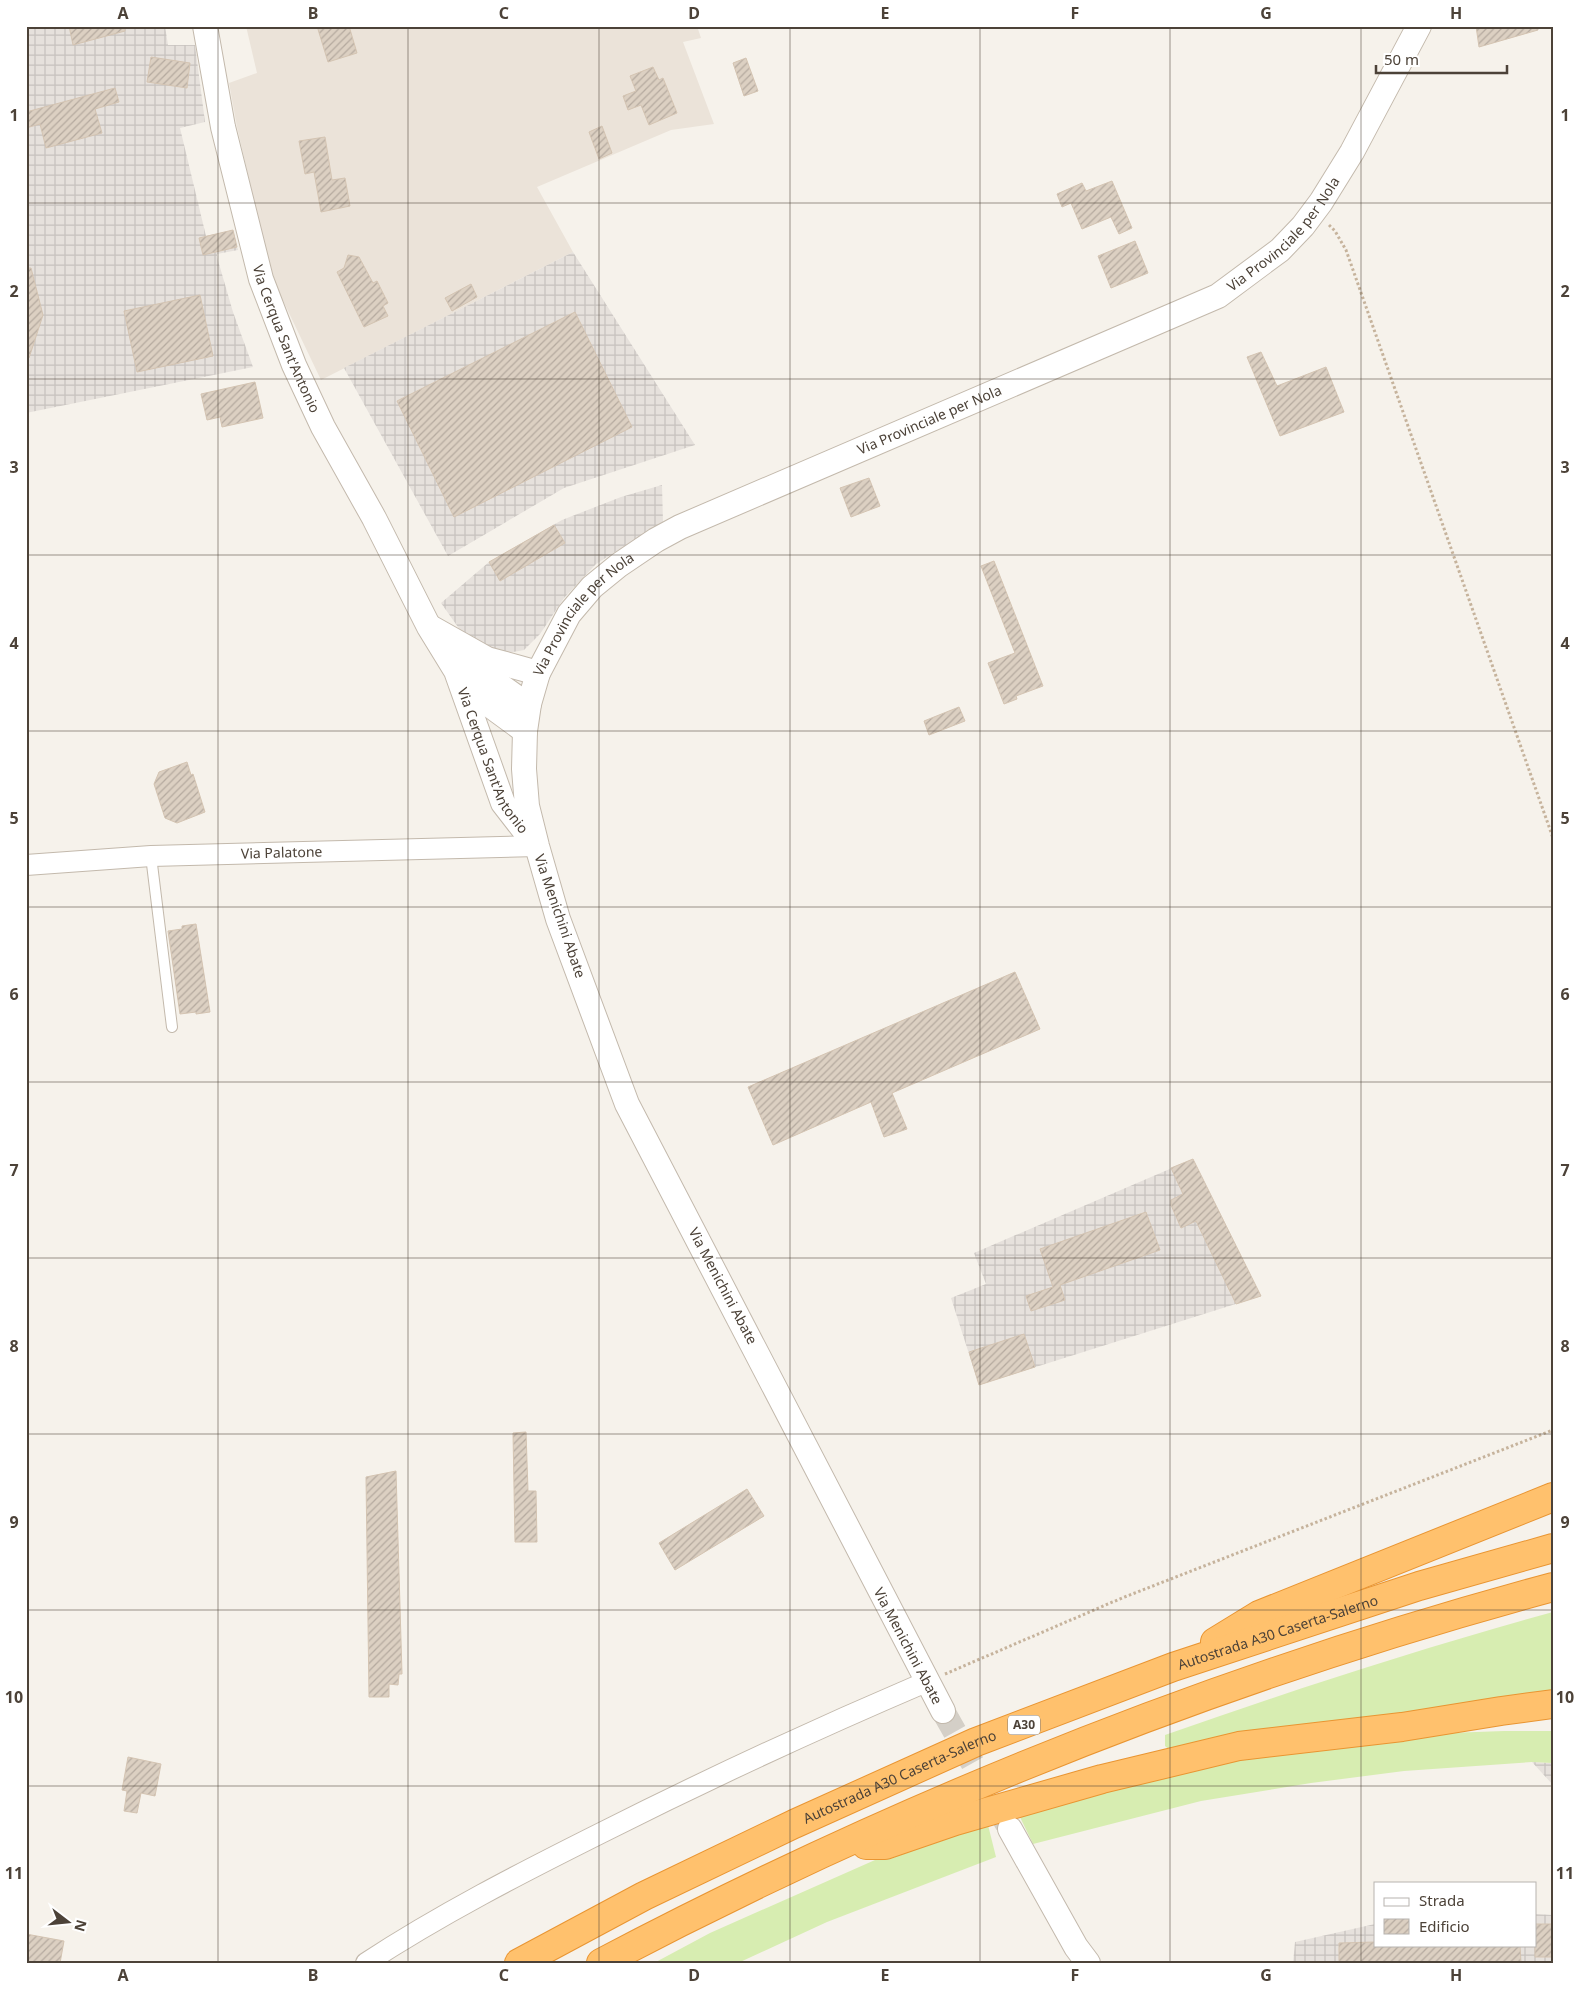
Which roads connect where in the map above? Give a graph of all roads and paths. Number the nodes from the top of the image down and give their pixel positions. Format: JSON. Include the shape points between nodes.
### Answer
{"nodes":[{"id":1,"x":206,"y":26,"type":"edge"},
{"id":2,"x":1419,"y":26,"type":"edge"},
{"id":3,"x":1314,"y":212,"type":"junction"},
{"id":4,"x":429,"y":627,"type":"junction"},
{"id":5,"x":459,"y":645,"type":"junction"},
{"id":6,"x":456,"y":671,"type":"junction"},
{"id":7,"x":538,"y":673,"type":"junction"},
{"id":8,"x":529,"y":704,"type":"junction"},
{"id":9,"x":525,"y":731,"type":"junction"},
{"id":10,"x":1553,"y":838,"type":"edge"},
{"id":11,"x":536,"y":846,"type":"junction"},
{"id":12,"x":151,"y":856,"type":"junction"},
{"id":13,"x":26,"y":865,"type":"edge"},
{"id":14,"x":172,"y":1027,"type":"dead end"},
{"id":15,"x":1553,"y":1430,"type":"edge"},
{"id":16,"x":1553,"y":1497,"type":"edge"},
{"id":17,"x":1553,"y":1548,"type":"edge"},
{"id":18,"x":1553,"y":1588,"type":"edge"},
{"id":19,"x":1173,"y":1667,"type":"junction"},
{"id":20,"x":926,"y":1682,"type":"junction"},
{"id":21,"x":1553,"y":1704,"type":"edge"},
{"id":22,"x":943,"y":1711,"type":"tunnel mouth"},
{"id":23,"x":1553,"y":1723,"type":"edge"},
{"id":24,"x":1402,"y":1727,"type":"junction"},
{"id":25,"x":1010,"y":1829,"type":"tunnel mouth"},
{"id":26,"x":838,"y":1846,"type":"junction"},
{"id":27,"x":366,"y":1963,"type":"edge"},
{"id":28,"x":519,"y":1963,"type":"edge"},
{"id":29,"x":601,"y":1963,"type":"edge"},
{"id":30,"x":1088,"y":1963,"type":"edge"}],
"edges":[{"from":1,"to":4,"type":"street","name":"Via Cerqua Sant'Antonio","via":[[223,127],[261,279],[294,365]]},
{"from":2,"to":3,"type":"street","name":"Via Provinciale per Nola","via":[[1352,152]]},
{"from":3,"to":7,"type":"street","name":"Via Provinciale per Nola","via":[[1280,250],[1218,296],[656,540],[592,587],[570,614]]},
{"from":3,"to":10,"type":"path","via":[[1336,230],[1346,250]]},
{"from":4,"to":5,"type":"street","name":"Via Cerqua Sant'Antonio"},
{"from":4,"to":6,"type":"street","name":"Via Cerqua Sant'Antonio"},
{"from":5,"to":7,"type":"street","name":"Via Cerqua Sant'Antonio","via":[[487,659]]},
{"from":5,"to":8,"type":"street","name":"Via Cerqua Sant'Antonio","via":[[483,671],[513,696]]},
{"from":6,"to":9,"type":"street","name":"Via Cerqua Sant'Antonio","via":[[480,698]]},
{"from":6,"to":11,"type":"street","name":"Via Cerqua Sant'Antonio","via":[[503,802]]},
{"from":7,"to":8,"type":"street","name":"Via Provinciale per Nola"},
{"from":8,"to":9,"type":"street","name":"Via Provinciale per Nola"},
{"from":9,"to":11,"type":"street","name":"Via Provinciale per Nola","via":[[527,806]]},
{"from":11,"to":12,"type":"street","name":"Via Palatone"},
{"from":11,"to":20,"type":"street","name":"Via Menichini Abate","via":[[558,919],[627,1104]]},
{"from":12,"to":13,"type":"street","name":"Via Palatone"},
{"from":12,"to":14,"type":"lane"},
{"from":15,"to":20,"type":"path","via":[[1122,1598]]},
{"from":16,"to":19,"type":"highway","via":[[1258,1615]]},
{"from":17,"to":19,"type":"highway","name":"Autostrada A30 Caserta-Salerno","number":"A30","via":[[1419,1586]]},
{"from":18,"to":26,"type":"highway","via":[[1426,1623],[1259,1678],[993,1778]]},
{"from":19,"to":28,"type":"highway","name":"Autostrada A30 Caserta-Salerno","number":"A30","via":[[976,1742],[794,1824],[644,1896]]},
{"from":20,"to":22,"type":"street","name":"Via Menichini Abate"},
{"from":20,"to":27,"type":"street","via":[[813,1730],[512,1877]]},
{"from":21,"to":24,"type":"highway"},
{"from":23,"to":24,"type":"highway"},
{"from":24,"to":26,"type":"highway","via":[[1239,1746],[1102,1779],[955,1821],[885,1845]]},
{"from":25,"to":30,"type":"street"},
{"from":26,"to":29,"type":"highway"}]}
